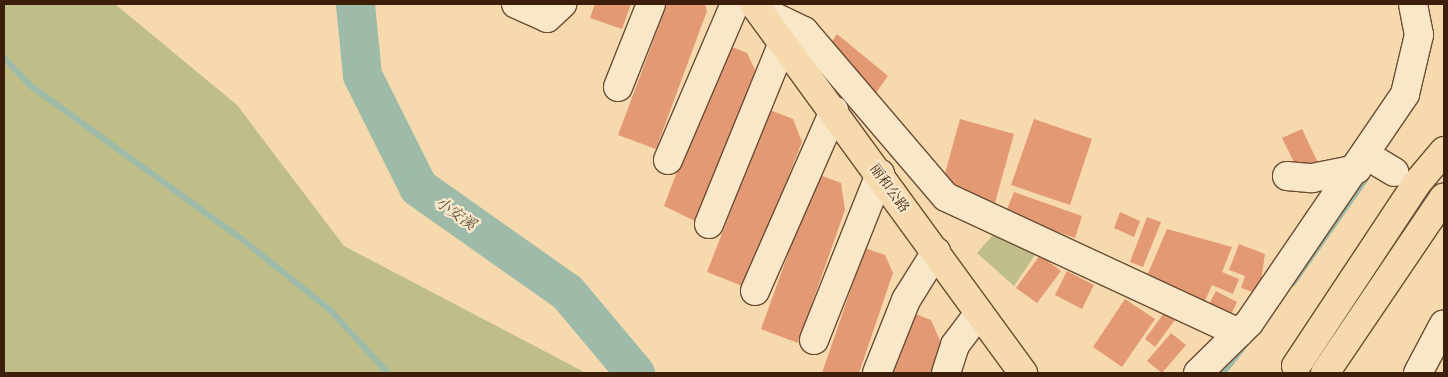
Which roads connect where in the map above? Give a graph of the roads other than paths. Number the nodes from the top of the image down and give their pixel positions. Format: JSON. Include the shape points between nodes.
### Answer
{"nodes":[{"id":1,"x":562,"y":4,"type":"edge"},
{"id":2,"x":651,"y":4,"type":"edge"},
{"id":3,"x":749,"y":5,"type":"edge"},
{"id":4,"x":1413,"y":5,"type":"dead end"},
{"id":5,"x":524,"y":8,"type":"edge"},
{"id":6,"x":783,"y":43,"type":"junction"},
{"id":7,"x":618,"y":87,"type":"dead end"},
{"id":8,"x":834,"y":111,"type":"junction"},
{"id":9,"x":1444,"y":132,"type":"edge"},
{"id":10,"x":1444,"y":151,"type":"edge"},
{"id":11,"x":668,"y":160,"type":"dead end"},
{"id":12,"x":1361,"y":162,"type":"junction"},
{"id":13,"x":880,"y":174,"type":"junction"},
{"id":14,"x":1287,"y":176,"type":"dead end"},
{"id":15,"x":1406,"y":178,"type":"junction"},
{"id":16,"x":1444,"y":197,"type":"edge"},
{"id":17,"x":710,"y":224,"type":"dead end"},
{"id":18,"x":936,"y":252,"type":"junction"},
{"id":19,"x":755,"y":291,"type":"dead end"},
{"id":20,"x":979,"y":313,"type":"junction"},
{"id":21,"x":1444,"y":324,"type":"edge"},
{"id":22,"x":1240,"y":333,"type":"junction"},
{"id":23,"x":814,"y":340,"type":"dead end"},
{"id":24,"x":1293,"y":370,"type":"edge"},
{"id":25,"x":876,"y":373,"type":"edge"},
{"id":26,"x":946,"y":373,"type":"edge"},
{"id":27,"x":1023,"y":373,"type":"edge"},
{"id":28,"x":1198,"y":373,"type":"edge"},
{"id":29,"x":1325,"y":373,"type":"edge"},
{"id":30,"x":1418,"y":373,"type":"edge"}],
"edges":[{"from":1,"to":5,"type":"street","via":[[547,18]]},
{"from":2,"to":7,"type":"street"},
{"from":3,"to":6,"type":"main road","name":"丽和公路"},
{"from":3,"to":11,"type":"street"},
{"from":3,"to":22,"type":"street","via":[[804,31],[946,196]]},
{"from":4,"to":12,"type":"street","via":[[1419,35],[1406,94]]},
{"from":6,"to":8,"type":"main road","name":"丽和公路"},
{"from":6,"to":17,"type":"street"},
{"from":8,"to":13,"type":"main road","name":"丽和公路"},
{"from":8,"to":19,"type":"street"},
{"from":9,"to":15,"type":"main road"},
{"from":10,"to":15,"type":"main road"},
{"from":12,"to":14,"type":"street","via":[[1312,178]]},
{"from":12,"to":15,"type":"street"},
{"from":12,"to":22,"type":"street"},
{"from":13,"to":18,"type":"main road","name":"丽和公路"},
{"from":13,"to":23,"type":"street"},
{"from":15,"to":24,"type":"main road"},
{"from":16,"to":29,"type":"main road"},
{"from":18,"to":20,"type":"main road","name":"丽和公路"},
{"from":18,"to":25,"type":"street","via":[[906,300]]},
{"from":20,"to":26,"type":"street","via":[[956,345]]},
{"from":20,"to":27,"type":"main road","name":"丽和公路"},
{"from":21,"to":30,"type":"street"},
{"from":22,"to":28,"type":"street"}]}
